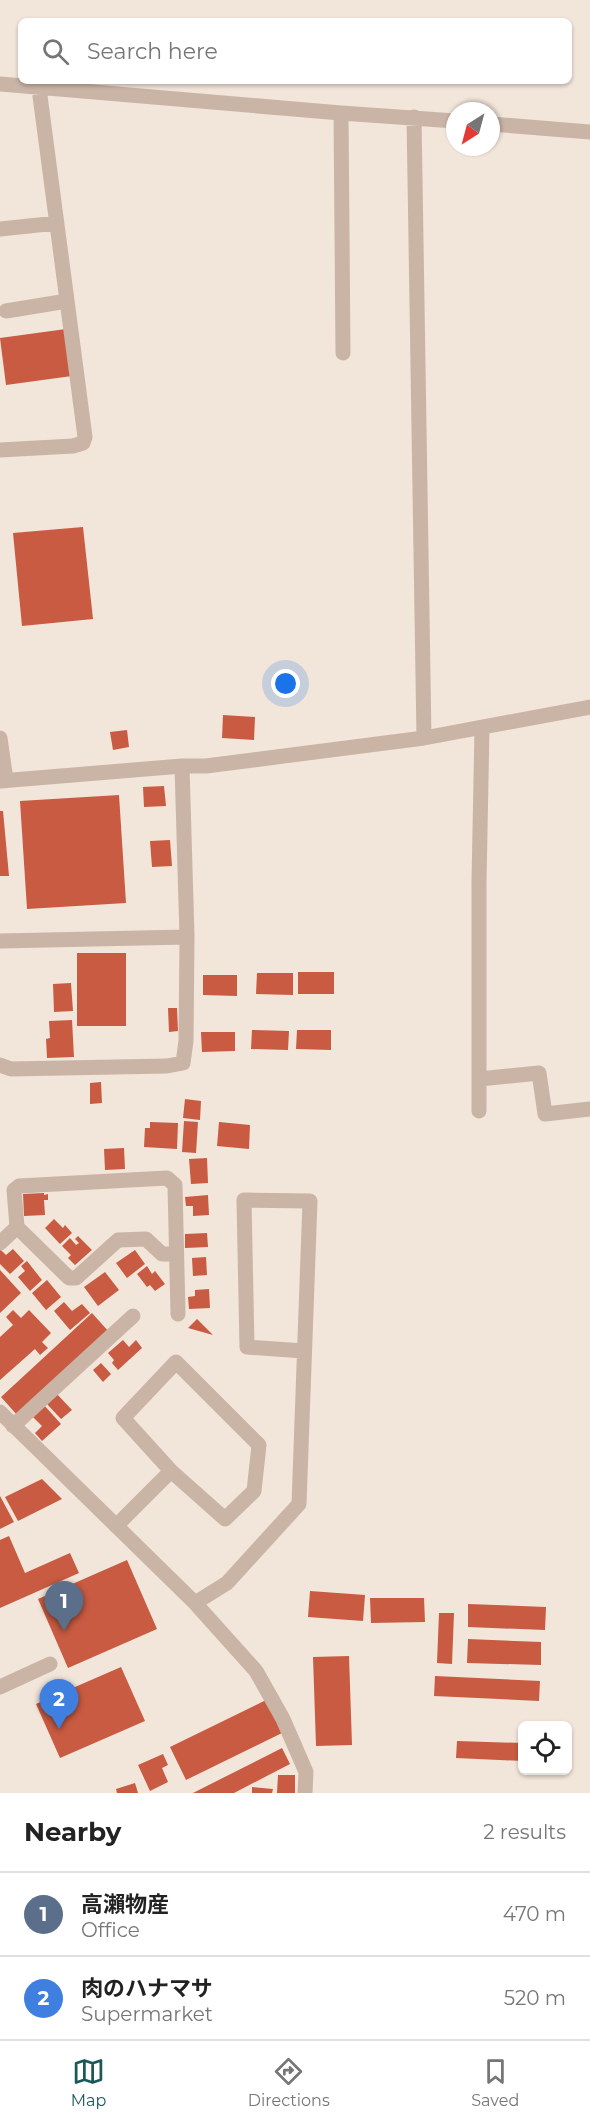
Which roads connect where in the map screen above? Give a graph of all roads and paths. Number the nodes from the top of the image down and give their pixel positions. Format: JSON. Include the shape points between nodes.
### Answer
{"nodes":[{"id":1,"x":0,"y":84,"type":"edge"},
{"id":2,"x":47,"y":88,"type":"junction"},
{"id":3,"x":341,"y":113,"type":"junction"},
{"id":4,"x":414,"y":117,"type":"junction"},
{"id":5,"x":446,"y":119,"type":"edge"},
{"id":6,"x":500,"y":125,"type":"edge"},
{"id":7,"x":590,"y":132,"type":"edge"},
{"id":8,"x":57,"y":223,"type":"junction"},
{"id":9,"x":0,"y":229,"type":"edge"},
{"id":10,"x":67,"y":301,"type":"junction"},
{"id":11,"x":6,"y":311,"type":"dead end"},
{"id":12,"x":342,"y":353,"type":"dead end"},
{"id":13,"x":0,"y":450,"type":"edge"},
{"id":14,"x":590,"y":707,"type":"edge"},
{"id":15,"x":482,"y":728,"type":"junction"},
{"id":16,"x":0,"y":738,"type":"edge"},
{"id":17,"x":424,"y":738,"type":"junction"},
{"id":18,"x":182,"y":766,"type":"junction"},
{"id":19,"x":3,"y":780,"type":"edge"},
{"id":20,"x":187,"y":937,"type":"junction"},
{"id":21,"x":0,"y":941,"type":"edge"},
{"id":22,"x":0,"y":1065,"type":"edge"},
{"id":23,"x":479,"y":1078,"type":"junction"},
{"id":24,"x":590,"y":1109,"type":"edge"},
{"id":25,"x":479,"y":1111,"type":"dead end"},
{"id":26,"x":17,"y":1227,"type":"junction"},
{"id":27,"x":0,"y":1243,"type":"edge"},
{"id":28,"x":176,"y":1254,"type":"junction"},
{"id":29,"x":178,"y":1314,"type":"dead end"},
{"id":30,"x":133,"y":1316,"type":"dead end"},
{"id":31,"x":304,"y":1351,"type":"junction"},
{"id":32,"x":0,"y":1412,"type":"edge"},
{"id":33,"x":13,"y":1426,"type":"junction"},
{"id":34,"x":171,"y":1471,"type":"junction"},
{"id":35,"x":116,"y":1526,"type":"junction"},
{"id":36,"x":195,"y":1603,"type":"junction"},
{"id":37,"x":50,"y":1664,"type":"dead end"},
{"id":38,"x":0,"y":1687,"type":"edge"},
{"id":39,"x":305,"y":1793,"type":"edge"}],
"edges":[{"from":1,"to":2,"type":"street"},
{"from":2,"to":3,"type":"street"},
{"from":2,"to":8,"type":"street","via":[[40,96]]},
{"from":3,"to":4,"type":"street"},
{"from":3,"to":12,"type":"street"},
{"from":4,"to":5,"type":"street"},
{"from":4,"to":17,"type":"street"},
{"from":6,"to":7,"type":"street"},
{"from":8,"to":9,"type":"street"},
{"from":8,"to":10,"type":"street"},
{"from":10,"to":11,"type":"street"},
{"from":10,"to":13,"type":"street","via":[[84,442]]},
{"from":14,"to":15,"type":"street"},
{"from":15,"to":17,"type":"street"},
{"from":15,"to":23,"type":"street"},
{"from":16,"to":19,"type":"street"},
{"from":17,"to":18,"type":"street"},
{"from":18,"to":19,"type":"street"},
{"from":18,"to":20,"type":"street"},
{"from":20,"to":21,"type":"street"},
{"from":20,"to":22,"type":"street","via":[[183,1063],[11,1069]]},
{"from":23,"to":24,"type":"street","via":[[539,1073],[545,1114]]},
{"from":23,"to":25,"type":"street"},
{"from":26,"to":27,"type":"street"},
{"from":26,"to":28,"type":"street","via":[[69,1278],[76,1278],[118,1240],[146,1239],[162,1254]]},
{"from":26,"to":28,"type":"street","via":[[14,1190],[19,1186],[167,1178],[175,1185]]},
{"from":28,"to":29,"type":"street"},
{"from":30,"to":33,"type":"street"},
{"from":31,"to":31,"type":"street","via":[[310,1201],[244,1200],[247,1347]]},
{"from":31,"to":36,"type":"street","via":[[299,1504],[227,1583]]},
{"from":32,"to":33,"type":"street"},
{"from":33,"to":35,"type":"street"},
{"from":34,"to":34,"type":"street","via":[[225,1519],[254,1491],[259,1445],[176,1362],[123,1418]]},
{"from":34,"to":35,"type":"street"},
{"from":35,"to":36,"type":"street"},
{"from":36,"to":39,"type":"street","via":[[256,1671],[306,1772]]},
{"from":37,"to":38,"type":"street"}]}
